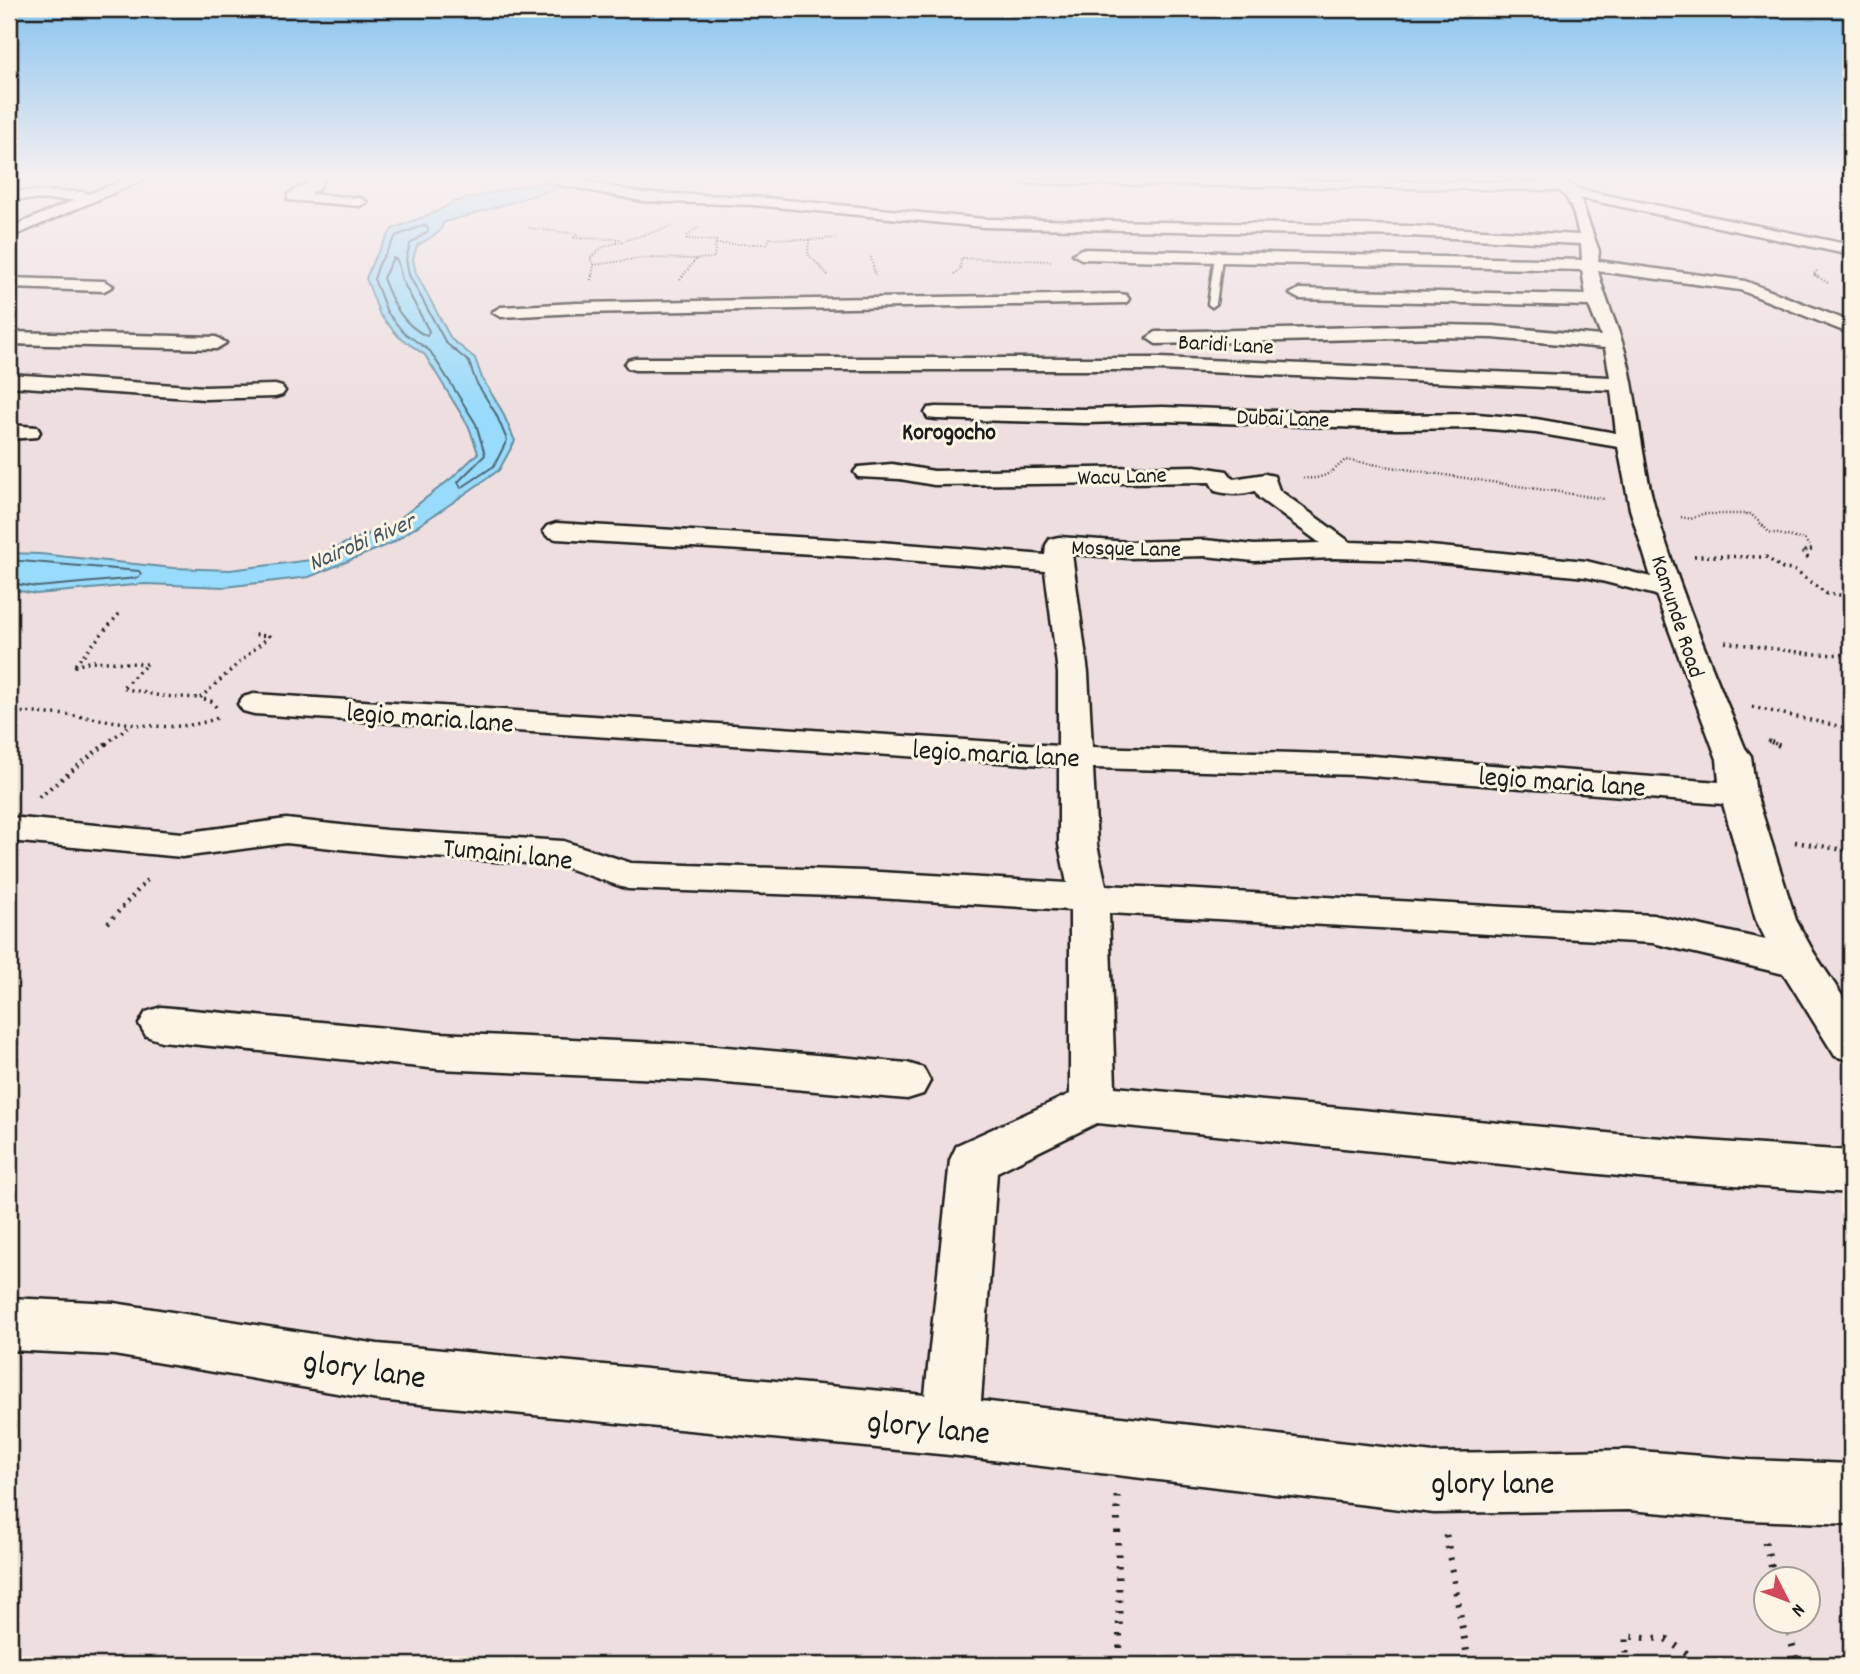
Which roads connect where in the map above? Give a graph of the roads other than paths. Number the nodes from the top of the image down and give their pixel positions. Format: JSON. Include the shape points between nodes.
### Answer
{"nodes":[{"id":1,"x":1087,"y":257,"type":"edge"},
{"id":2,"x":1271,"y":257,"type":"edge"},
{"id":3,"x":1589,"y":257,"type":"edge"},
{"id":4,"x":1611,"y":257,"type":"edge"},
{"id":5,"x":1217,"y":258,"type":"junction"},
{"id":6,"x":9,"y":283,"type":"edge"},
{"id":7,"x":1108,"y":284,"type":"dead end"},
{"id":8,"x":104,"y":286,"type":"dead end"},
{"id":9,"x":1299,"y":294,"type":"dead end"},
{"id":10,"x":1596,"y":301,"type":"junction"},
{"id":11,"x":1212,"y":304,"type":"dead end"},
{"id":12,"x":501,"y":312,"type":"dead end"},
{"id":13,"x":1851,"y":328,"type":"edge"},
{"id":14,"x":9,"y":338,"type":"edge"},
{"id":15,"x":216,"y":343,"type":"dead end"},
{"id":16,"x":1613,"y":343,"type":"junction"},
{"id":17,"x":635,"y":364,"type":"dead end"},
{"id":18,"x":1159,"y":364,"type":"junction"},
{"id":19,"x":9,"y":380,"type":"edge"},
{"id":20,"x":1620,"y":384,"type":"junction"},
{"id":21,"x":275,"y":391,"type":"dead end"},
{"id":22,"x":936,"y":413,"type":"dead end"},
{"id":23,"x":1628,"y":442,"type":"junction"},
{"id":24,"x":866,"y":472,"type":"dead end"},
{"id":25,"x":556,"y":531,"type":"dead end"},
{"id":26,"x":1334,"y":550,"type":"junction"},
{"id":27,"x":1058,"y":564,"type":"junction"},
{"id":28,"x":1669,"y":590,"type":"junction"},
{"id":29,"x":254,"y":704,"type":"dead end"},
{"id":30,"x":1076,"y":757,"type":"junction"},
{"id":31,"x":1738,"y":794,"type":"junction"},
{"id":32,"x":19,"y":817,"type":"edge"},
{"id":33,"x":1090,"y":898,"type":"junction"},
{"id":34,"x":1798,"y":962,"type":"junction"},
{"id":35,"x":161,"y":1024,"type":"dead end"},
{"id":36,"x":1851,"y":1044,"type":"edge"},
{"id":37,"x":907,"y":1082,"type":"dead end"},
{"id":38,"x":1093,"y":1104,"type":"junction"},
{"id":39,"x":1851,"y":1172,"type":"edge"},
{"id":40,"x":9,"y":1324,"type":"edge"},
{"id":41,"x":950,"y":1426,"type":"junction"},
{"id":42,"x":1851,"y":1494,"type":"edge"}],
"edges":[{"from":1,"to":5,"type":"street","via":[[1090,262]]},
{"from":2,"to":5,"type":"street"},
{"from":3,"to":10,"type":"street","name":"Kamunde Road"},
{"from":4,"to":13,"type":"street","via":[[1745,286]]},
{"from":5,"to":11,"type":"lane"},
{"from":6,"to":8,"type":"street"},
{"from":7,"to":12,"type":"street","via":[[1123,304],[838,302]]},
{"from":9,"to":10,"type":"street"},
{"from":10,"to":16,"type":"street","name":"Kamunde Road"},
{"from":14,"to":15,"type":"street"},
{"from":16,"to":18,"type":"street","via":[[1493,332],[1149,332]]},
{"from":16,"to":20,"type":"street","name":"Kamunde Road"},
{"from":17,"to":18,"type":"street","name":"Baridi Lane"},
{"from":18,"to":20,"type":"street","name":"Baridi Lane"},
{"from":19,"to":21,"type":"street","via":[[205,393]]},
{"from":20,"to":23,"type":"street","name":"Kamunde Road"},
{"from":22,"to":23,"type":"street","name":"Dubai Lane","via":[[1477,421]]},
{"from":23,"to":28,"type":"street","name":"Kamunde Road"},
{"from":24,"to":26,"type":"street","name":"Wacu Lane","via":[[884,470],[934,478],[1195,472],[1219,476],[1224,486],[1265,481],[1268,493],[1337,543]]},
{"from":25,"to":27,"type":"street","name":"Mosque Lane"},
{"from":26,"to":27,"type":"street","name":"Mosque Lane","via":[[1254,553],[1059,545]]},
{"from":26,"to":28,"type":"street","name":"Mosque Lane","via":[[1409,552],[1586,569]]},
{"from":27,"to":30,"type":"street","via":[[1073,673]]},
{"from":28,"to":31,"type":"street","name":"Kamunde Road","via":[[1698,674],[1734,756]]},
{"from":29,"to":30,"type":"street","name":"legio maria lane"},
{"from":30,"to":31,"type":"street","name":"legio maria lane","via":[[1359,765]]},
{"from":30,"to":33,"type":"street","via":[[1079,845]]},
{"from":31,"to":34,"type":"street","name":"Kamunde Road","via":[[1776,920]]},
{"from":32,"to":33,"type":"street","name":"Tumaini lane","via":[[183,845],[286,831],[563,853],[628,876]]},
{"from":33,"to":34,"type":"street","name":"Tumaini lane","via":[[1653,929]]},
{"from":33,"to":38,"type":"street"},
{"from":34,"to":36,"type":"street","name":"Kamunde Road"},
{"from":35,"to":37,"type":"street","via":[[439,1051],[705,1063]]},
{"from":38,"to":39,"type":"street","via":[[1649,1158]]},
{"from":38,"to":41,"type":"street","via":[[974,1160]]},
{"from":40,"to":41,"type":"street","name":"glory lane","via":[[114,1329],[378,1372]]},
{"from":41,"to":42,"type":"street","name":"glory lane","via":[[1434,1483],[1628,1480]]}]}
